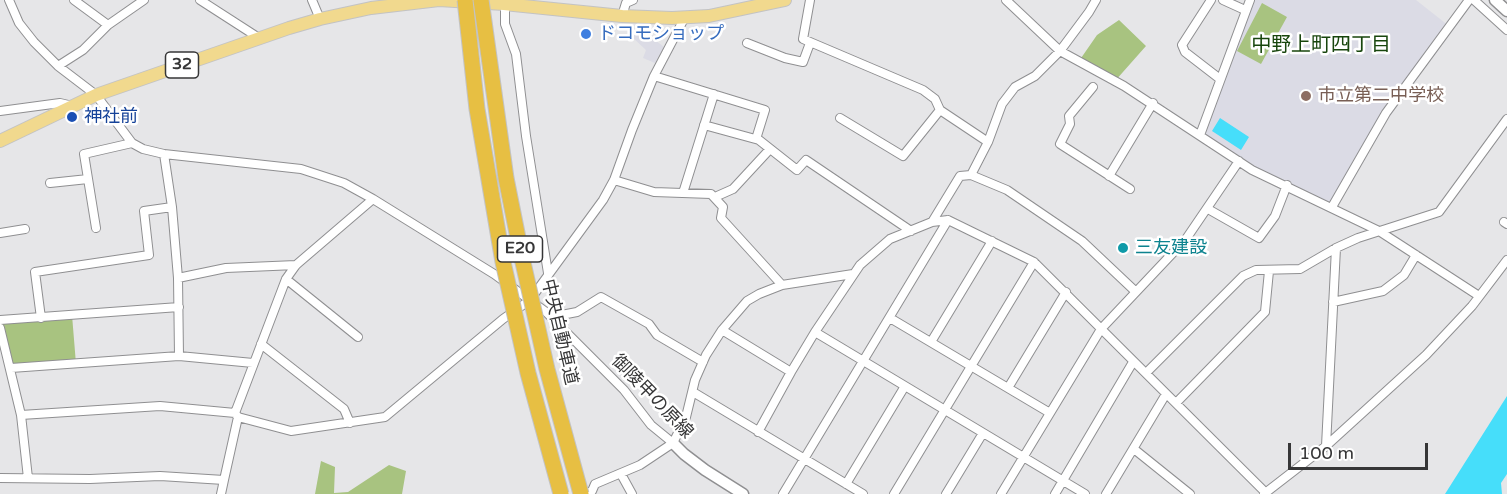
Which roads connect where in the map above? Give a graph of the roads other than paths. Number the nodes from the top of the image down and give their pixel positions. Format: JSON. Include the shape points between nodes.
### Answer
{"nodes":[{"id":1,"x":9,"y":0,"type":"edge"},
{"id":2,"x":74,"y":0,"type":"edge"},
{"id":3,"x":144,"y":0,"type":"edge"},
{"id":4,"x":200,"y":0,"type":"edge"},
{"id":5,"x":312,"y":0,"type":"edge"},
{"id":6,"x":465,"y":0,"type":"edge"},
{"id":7,"x":481,"y":0,"type":"edge"},
{"id":8,"x":633,"y":0,"type":"edge"},
{"id":9,"x":785,"y":0,"type":"edge"},
{"id":10,"x":810,"y":0,"type":"edge"},
{"id":11,"x":1006,"y":0,"type":"edge"},
{"id":12,"x":1095,"y":0,"type":"edge"},
{"id":13,"x":1211,"y":0,"type":"edge"},
{"id":14,"x":1223,"y":0,"type":"edge"},
{"id":15,"x":1250,"y":0,"type":"edge"},
{"id":16,"x":1495,"y":0,"type":"edge"},
{"id":17,"x":416,"y":1,"type":"edge"},
{"id":18,"x":1468,"y":1,"type":"edge"},
{"id":19,"x":505,"y":2,"type":"edge"},
{"id":20,"x":368,"y":4,"type":"edge"},
{"id":21,"x":1245,"y":10,"type":"junction"},
{"id":22,"x":1507,"y":11,"type":"edge"},
{"id":23,"x":622,"y":16,"type":"junction"},
{"id":24,"x":685,"y":17,"type":"junction"},
{"id":25,"x":320,"y":19,"type":"junction"},
{"id":26,"x":108,"y":25,"type":"junction"},
{"id":27,"x":1507,"y":30,"type":"edge"},
{"id":28,"x":259,"y":38,"type":"junction"},
{"id":29,"x":747,"y":43,"type":"dead end"},
{"id":30,"x":810,"y":43,"type":"junction"},
{"id":31,"x":1060,"y":51,"type":"junction"},
{"id":32,"x":58,"y":66,"type":"junction"},
{"id":33,"x":654,"y":76,"type":"junction"},
{"id":34,"x":1220,"y":79,"type":"junction"},
{"id":35,"x":1093,"y":87,"type":"dead end"},
{"id":36,"x":714,"y":94,"type":"junction"},
{"id":37,"x":96,"y":95,"type":"junction"},
{"id":38,"x":1153,"y":104,"type":"junction"},
{"id":39,"x":74,"y":106,"type":"junction"},
{"id":40,"x":940,"y":110,"type":"junction"},
{"id":41,"x":0,"y":111,"type":"edge"},
{"id":42,"x":840,"y":118,"type":"dead end"},
{"id":43,"x":1507,"y":119,"type":"edge"},
{"id":44,"x":704,"y":125,"type":"junction"},
{"id":45,"x":1200,"y":135,"type":"junction"},
{"id":46,"x":756,"y":139,"type":"junction"},
{"id":47,"x":0,"y":141,"type":"edge"},
{"id":48,"x":988,"y":142,"type":"junction"},
{"id":49,"x":132,"y":143,"type":"junction"},
{"id":50,"x":770,"y":149,"type":"junction"},
{"id":51,"x":164,"y":154,"type":"junction"},
{"id":52,"x":1239,"y":161,"type":"junction"},
{"id":53,"x":971,"y":175,"type":"junction"},
{"id":54,"x":1109,"y":176,"type":"junction"},
{"id":55,"x":88,"y":179,"type":"junction"},
{"id":56,"x":614,"y":180,"type":"junction"},
{"id":57,"x":50,"y":183,"type":"dead end"},
{"id":58,"x":1287,"y":185,"type":"junction"},
{"id":59,"x":1130,"y":189,"type":"dead end"},
{"id":60,"x":683,"y":193,"type":"junction"},
{"id":61,"x":715,"y":197,"type":"junction"},
{"id":62,"x":373,"y":199,"type":"junction"},
{"id":63,"x":172,"y":207,"type":"junction"},
{"id":64,"x":1332,"y":207,"type":"junction"},
{"id":65,"x":1208,"y":209,"type":"junction"},
{"id":66,"x":948,"y":220,"type":"junction"},
{"id":67,"x":932,"y":222,"type":"junction"},
{"id":68,"x":96,"y":228,"type":"dead end"},
{"id":69,"x":25,"y":229,"type":"dead end"},
{"id":70,"x":911,"y":231,"type":"junction"},
{"id":71,"x":1379,"y":231,"type":"junction"},
{"id":72,"x":0,"y":234,"type":"edge"},
{"id":73,"x":992,"y":241,"type":"junction"},
{"id":74,"x":1336,"y":248,"type":"junction"},
{"id":75,"x":1416,"y":255,"type":"junction"},
{"id":76,"x":1507,"y":260,"type":"edge"},
{"id":77,"x":1034,"y":262,"type":"junction"},
{"id":78,"x":296,"y":265,"type":"junction"},
{"id":79,"x":1269,"y":271,"type":"junction"},
{"id":80,"x":549,"y":273,"type":"junction"},
{"id":81,"x":853,"y":274,"type":"junction"},
{"id":82,"x":178,"y":278,"type":"junction"},
{"id":83,"x":286,"y":279,"type":"junction"},
{"id":84,"x":782,"y":285,"type":"junction"},
{"id":85,"x":1066,"y":292,"type":"junction"},
{"id":86,"x":1136,"y":292,"type":"junction"},
{"id":87,"x":1479,"y":296,"type":"junction"},
{"id":88,"x":530,"y":300,"type":"junction"},
{"id":89,"x":1333,"y":302,"type":"junction"},
{"id":90,"x":179,"y":308,"type":"junction"},
{"id":91,"x":548,"y":315,"type":"junction"},
{"id":92,"x":41,"y":318,"type":"junction"},
{"id":93,"x":890,"y":318,"type":"junction"},
{"id":94,"x":0,"y":320,"type":"edge"},
{"id":95,"x":0,"y":327,"type":"edge"},
{"id":96,"x":1101,"y":329,"type":"junction"},
{"id":97,"x":722,"y":330,"type":"junction"},
{"id":98,"x":815,"y":332,"type":"junction"},
{"id":99,"x":358,"y":337,"type":"dead end"},
{"id":100,"x":931,"y":342,"type":"junction"},
{"id":101,"x":261,"y":344,"type":"junction"},
{"id":102,"x":179,"y":356,"type":"junction"},
{"id":103,"x":863,"y":361,"type":"junction"},
{"id":104,"x":703,"y":362,"type":"junction"},
{"id":105,"x":1133,"y":362,"type":"junction"},
{"id":106,"x":253,"y":363,"type":"junction"},
{"id":107,"x":971,"y":366,"type":"junction"},
{"id":108,"x":11,"y":368,"type":"junction"},
{"id":109,"x":792,"y":372,"type":"junction"},
{"id":110,"x":1146,"y":373,"type":"junction"},
{"id":111,"x":905,"y":386,"type":"junction"},
{"id":112,"x":1008,"y":388,"type":"junction"},
{"id":113,"x":693,"y":392,"type":"junction"},
{"id":114,"x":1166,"y":394,"type":"junction"},
{"id":115,"x":1176,"y":403,"type":"junction"},
{"id":116,"x":945,"y":410,"type":"junction"},
{"id":117,"x":1050,"y":413,"type":"junction"},
{"id":118,"x":236,"y":415,"type":"junction"},
{"id":119,"x":21,"y":416,"type":"junction"},
{"id":120,"x":350,"y":423,"type":"junction"},
{"id":121,"x":758,"y":432,"type":"junction"},
{"id":122,"x":983,"y":433,"type":"junction"},
{"id":123,"x":673,"y":443,"type":"junction"},
{"id":124,"x":1326,"y":446,"type":"junction"},
{"id":125,"x":1134,"y":449,"type":"junction"},
{"id":126,"x":1023,"y":457,"type":"junction"},
{"id":127,"x":804,"y":460,"type":"junction"},
{"id":128,"x":621,"y":474,"type":"junction"},
{"id":129,"x":0,"y":478,"type":"edge"},
{"id":130,"x":28,"y":478,"type":"junction"},
{"id":131,"x":224,"y":480,"type":"junction"},
{"id":132,"x":1063,"y":481,"type":"junction"},
{"id":133,"x":846,"y":484,"type":"junction"},
{"id":134,"x":587,"y":493,"type":"edge"},
{"id":135,"x":1264,"y":493,"type":"edge"},
{"id":136,"x":221,"y":494,"type":"edge"},
{"id":137,"x":561,"y":494,"type":"edge"},
{"id":138,"x":632,"y":494,"type":"edge"},
{"id":139,"x":744,"y":494,"type":"edge"},
{"id":140,"x":783,"y":494,"type":"edge"},
{"id":141,"x":863,"y":494,"type":"edge"},
{"id":142,"x":894,"y":494,"type":"edge"},
{"id":143,"x":946,"y":494,"type":"edge"},
{"id":144,"x":1001,"y":494,"type":"edge"},
{"id":145,"x":1055,"y":494,"type":"edge"},
{"id":146,"x":1085,"y":494,"type":"edge"},
{"id":147,"x":1106,"y":494,"type":"edge"},
{"id":148,"x":1190,"y":494,"type":"edge"}],
"edges":[{"from":1,"to":32,"type":"street","via":[[19,22]]},
{"from":2,"to":26,"type":"street"},
{"from":3,"to":26,"type":"street"},
{"from":4,"to":28,"type":"street"},
{"from":5,"to":25,"type":"street"},
{"from":6,"to":137,"type":"highway","number":"E20","bridge":true,"via":[[477,109],[503,262]]},
{"from":7,"to":134,"type":"highway","name":"中央自動車道","number":"E20","bridge":true,"via":[[502,155],[522,258],[547,369]]},
{"from":8,"to":23,"type":"street","via":[[626,3]]},
{"from":9,"to":24,"type":"main road","number":"32"},
{"from":10,"to":30,"type":"street","via":[[803,39]]},
{"from":11,"to":31,"type":"street"},
{"from":12,"to":31,"type":"street"},
{"from":13,"to":34,"type":"street","via":[[1182,45],[1185,52]]},
{"from":14,"to":21,"type":"street"},
{"from":15,"to":21,"type":"street"},
{"from":16,"to":22,"type":"street"},
{"from":17,"to":19,"type":"main road","number":"32"},
{"from":17,"to":20,"type":"main road","number":"32"},
{"from":18,"to":27,"type":"street"},
{"from":18,"to":64,"type":"street","via":[[1386,113]]},
{"from":19,"to":23,"type":"main road","number":"32"},
{"from":19,"to":80,"type":"street","via":[[505,24],[516,54]]},
{"from":20,"to":25,"type":"main road","number":"32"},
{"from":21,"to":34,"type":"street"},
{"from":23,"to":24,"type":"main road","number":"32"},
{"from":24,"to":33,"type":"street"},
{"from":25,"to":28,"type":"main road","number":"32"},
{"from":26,"to":32,"type":"street","via":[[83,51]]},
{"from":28,"to":37,"type":"main road","number":"32"},
{"from":29,"to":30,"type":"street","via":[[803,62]]},
{"from":30,"to":40,"type":"street","via":[[923,90],[935,99]]},
{"from":31,"to":38,"type":"street"},
{"from":31,"to":48,"type":"street","via":[[1035,76],[1015,87],[1002,104]]},
{"from":32,"to":37,"type":"street"},
{"from":33,"to":36,"type":"street"},
{"from":33,"to":56,"type":"street"},
{"from":34,"to":45,"type":"street"},
{"from":35,"to":54,"type":"street","via":[[1069,116],[1070,124],[1060,144]]},
{"from":36,"to":44,"type":"street"},
{"from":36,"to":46,"type":"street","via":[[765,110]]},
{"from":37,"to":39,"type":"main road","number":"32"},
{"from":37,"to":49,"type":"street"},
{"from":38,"to":45,"type":"street"},
{"from":38,"to":54,"type":"street"},
{"from":39,"to":41,"type":"street","via":[[60,103]]},
{"from":39,"to":47,"type":"main road","number":"32"},
{"from":40,"to":42,"type":"street","via":[[903,156]]},
{"from":40,"to":48,"type":"street"},
{"from":43,"to":71,"type":"street","via":[[1439,212]]},
{"from":44,"to":46,"type":"street"},
{"from":44,"to":60,"type":"street"},
{"from":45,"to":52,"type":"street"},
{"from":46,"to":50,"type":"street"},
{"from":48,"to":53,"type":"street"},
{"from":49,"to":51,"type":"street","name":"御陵甲の原線"},
{"from":49,"to":55,"type":"street","via":[[84,154]]},
{"from":50,"to":61,"type":"street","via":[[733,189]]},
{"from":50,"to":70,"type":"street","via":[[797,170],[806,160]]},
{"from":51,"to":62,"type":"street","name":"御陵甲の原線","via":[[301,169],[336,180]]},
{"from":51,"to":63,"type":"street"},
{"from":52,"to":58,"type":"street"},
{"from":52,"to":65,"type":"street"},
{"from":53,"to":67,"type":"street","via":[[960,176]]},
{"from":53,"to":86,"type":"street","via":[[1007,190],[1082,242]]},
{"from":54,"to":59,"type":"street"},
{"from":55,"to":57,"type":"street"},
{"from":55,"to":68,"type":"street"},
{"from":56,"to":60,"type":"street","via":[[654,192]]},
{"from":56,"to":80,"type":"street"},
{"from":58,"to":64,"type":"street"},
{"from":58,"to":65,"type":"street","via":[[1275,216],[1259,238]]},
{"from":60,"to":61,"type":"street"},
{"from":61,"to":84,"type":"street","via":[[723,207],[721,218]]},
{"from":62,"to":78,"type":"street"},
{"from":62,"to":88,"type":"street","name":"御陵甲の原線"},
{"from":63,"to":82,"type":"street"},
{"from":63,"to":92,"type":"street","via":[[144,211],[149,255],[35,272]]},
{"from":64,"to":71,"type":"street"},
{"from":65,"to":86,"type":"street","via":[[1186,239]]},
{"from":66,"to":67,"type":"street"},
{"from":66,"to":73,"type":"street"},
{"from":66,"to":93,"type":"street"},
{"from":67,"to":70,"type":"street"},
{"from":69,"to":72,"type":"street"},
{"from":70,"to":81,"type":"street","via":[[890,239]]},
{"from":71,"to":74,"type":"street"},
{"from":71,"to":75,"type":"street"},
{"from":73,"to":77,"type":"street"},
{"from":73,"to":100,"type":"street"},
{"from":74,"to":79,"type":"street","via":[[1300,269]]},
{"from":74,"to":89,"type":"street"},
{"from":75,"to":87,"type":"street"},
{"from":75,"to":89,"type":"street","via":[[1404,275],[1383,291]]},
{"from":76,"to":87,"type":"street"},
{"from":77,"to":85,"type":"street"},
{"from":77,"to":107,"type":"street"},
{"from":78,"to":82,"type":"street","via":[[226,268]]},
{"from":78,"to":83,"type":"street"},
{"from":79,"to":110,"type":"street","via":[[1256,270],[1243,276]]},
{"from":79,"to":115,"type":"street","via":[[1265,312]]},
{"from":80,"to":88,"type":"street"},
{"from":81,"to":84,"type":"street"},
{"from":81,"to":98,"type":"street"},
{"from":82,"to":90,"type":"street"},
{"from":83,"to":99,"type":"street"},
{"from":83,"to":101,"type":"street"},
{"from":84,"to":97,"type":"street","via":[[747,302]]},
{"from":85,"to":96,"type":"street"},
{"from":85,"to":112,"type":"street"},
{"from":86,"to":96,"type":"street"},
{"from":87,"to":124,"type":"street","via":[[1426,355]]},
{"from":88,"to":91,"type":"street","name":"御陵甲の原線"},
{"from":88,"to":120,"type":"street","via":[[385,417]]},
{"from":89,"to":124,"type":"street"},
{"from":90,"to":92,"type":"street"},
{"from":90,"to":102,"type":"street"},
{"from":91,"to":104,"type":"street","via":[[577,312],[601,297],[649,324],[657,335]]},
{"from":91,"to":123,"type":"street","name":"御陵甲の原線","via":[[624,390],[651,425]]},
{"from":92,"to":94,"type":"street"},
{"from":93,"to":100,"type":"street"},
{"from":93,"to":103,"type":"street"},
{"from":95,"to":108,"type":"street"},
{"from":96,"to":105,"type":"street"},
{"from":96,"to":117,"type":"street"},
{"from":97,"to":104,"type":"street"},
{"from":97,"to":109,"type":"street"},
{"from":98,"to":103,"type":"street"},
{"from":98,"to":109,"type":"street"},
{"from":100,"to":107,"type":"street"},
{"from":101,"to":106,"type":"street"},
{"from":101,"to":120,"type":"street","via":[[344,409]]},
{"from":102,"to":106,"type":"street"},
{"from":102,"to":108,"type":"street"},
{"from":103,"to":111,"type":"street"},
{"from":103,"to":127,"type":"street"},
{"from":104,"to":113,"type":"street"},
{"from":105,"to":110,"type":"street"},
{"from":105,"to":132,"type":"street"},
{"from":106,"to":118,"type":"street"},
{"from":107,"to":112,"type":"street"},
{"from":107,"to":116,"type":"street"},
{"from":108,"to":119,"type":"street"},
{"from":109,"to":121,"type":"street"},
{"from":110,"to":114,"type":"street"},
{"from":111,"to":116,"type":"street"},
{"from":111,"to":133,"type":"street"},
{"from":112,"to":117,"type":"street"},
{"from":113,"to":121,"type":"street"},
{"from":113,"to":123,"type":"street"},
{"from":114,"to":115,"type":"street"},
{"from":114,"to":125,"type":"street"},
{"from":115,"to":135,"type":"street"},
{"from":116,"to":122,"type":"street"},
{"from":116,"to":142,"type":"street"},
{"from":117,"to":126,"type":"street"},
{"from":118,"to":119,"type":"street","via":[[160,406]]},
{"from":118,"to":120,"type":"street","via":[[291,431]]},
{"from":118,"to":131,"type":"street"},
{"from":119,"to":130,"type":"street"},
{"from":121,"to":127,"type":"street"},
{"from":122,"to":126,"type":"street"},
{"from":122,"to":143,"type":"street"},
{"from":123,"to":128,"type":"street"},
{"from":123,"to":139,"type":"street","name":"御陵甲の原線","via":[[705,470]]},
{"from":124,"to":135,"type":"street"},
{"from":125,"to":147,"type":"street"},
{"from":125,"to":148,"type":"street"},
{"from":126,"to":132,"type":"street"},
{"from":126,"to":144,"type":"street"},
{"from":127,"to":133,"type":"street"},
{"from":127,"to":140,"type":"street"},
{"from":128,"to":134,"type":"street","via":[[595,484]]},
{"from":128,"to":138,"type":"street"},
{"from":129,"to":130,"type":"street"},
{"from":130,"to":131,"type":"street","via":[[160,476]]},
{"from":131,"to":136,"type":"street"},
{"from":132,"to":145,"type":"street"},
{"from":132,"to":146,"type":"street"},
{"from":133,"to":141,"type":"street"}]}
